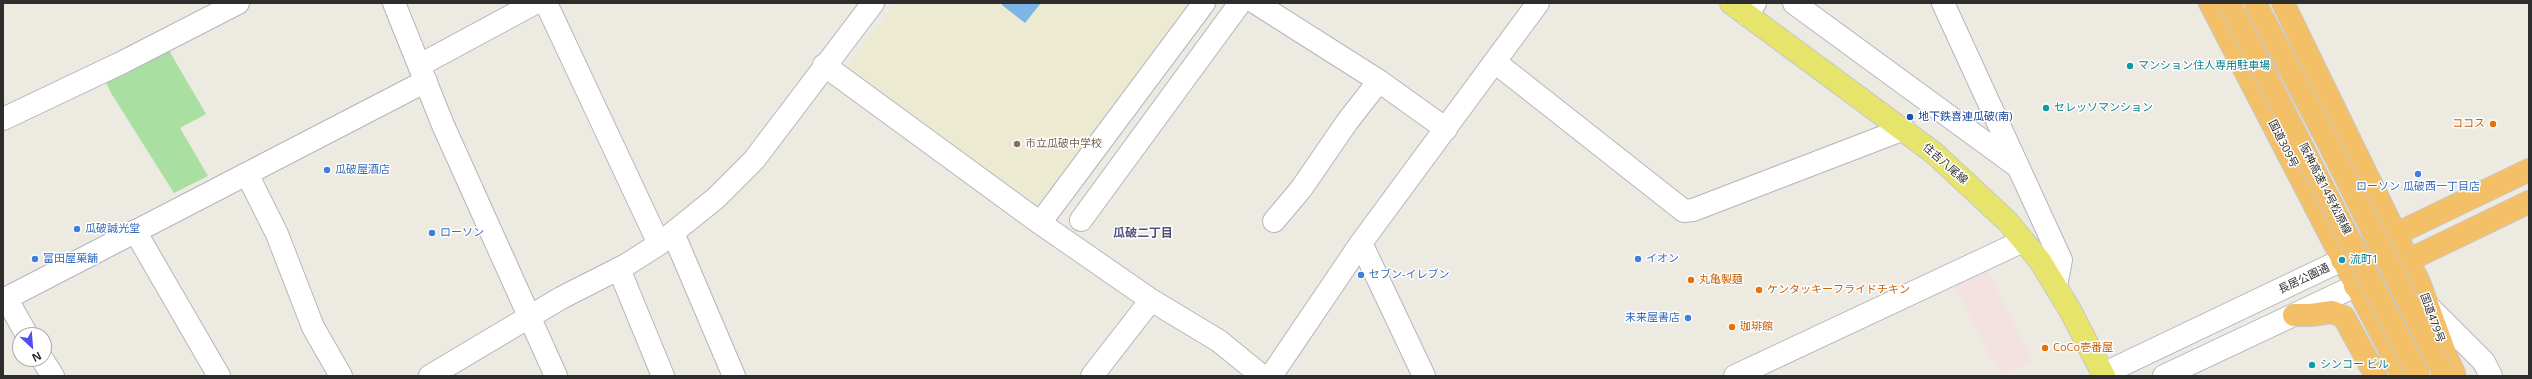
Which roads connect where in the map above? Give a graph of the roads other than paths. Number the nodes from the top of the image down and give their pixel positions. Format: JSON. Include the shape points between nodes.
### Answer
{"nodes":[{"id":1,"x":238,"y":3,"type":"edge"},
{"id":2,"x":394,"y":3,"type":"edge"},
{"id":3,"x":535,"y":3,"type":"edge"},
{"id":4,"x":546,"y":3,"type":"edge"},
{"id":5,"x":873,"y":3,"type":"edge"},
{"id":6,"x":1204,"y":3,"type":"edge"},
{"id":7,"x":1240,"y":3,"type":"edge"},
{"id":8,"x":1256,"y":3,"type":"edge"},
{"id":9,"x":1538,"y":3,"type":"edge"},
{"id":10,"x":1794,"y":3,"type":"edge"},
{"id":11,"x":1943,"y":3,"type":"edge"},
{"id":12,"x":2210,"y":3,"type":"edge"},
{"id":13,"x":2229,"y":3,"type":"edge"},
{"id":14,"x":2255,"y":3,"type":"edge"},
{"id":15,"x":2283,"y":3,"type":"edge"},
{"id":16,"x":1744,"y":7,"type":"edge"},
{"id":17,"x":1495,"y":62,"type":"junction"},
{"id":18,"x":824,"y":65,"type":"junction"},
{"id":19,"x":423,"y":73,"type":"junction"},
{"id":20,"x":1379,"y":81,"type":"junction"},
{"id":21,"x":3,"y":119,"type":"edge"},
{"id":22,"x":1446,"y":129,"type":"junction"},
{"id":23,"x":1904,"y":130,"type":"junction"},
{"id":24,"x":2018,"y":166,"type":"junction"},
{"id":25,"x":2529,"y":170,"type":"edge"},
{"id":26,"x":247,"y":174,"type":"junction"},
{"id":27,"x":2529,"y":202,"type":"edge"},
{"id":28,"x":1080,"y":220,"type":"dead end"},
{"id":29,"x":1274,"y":221,"type":"dead end"},
{"id":30,"x":1040,"y":224,"type":"junction"},
{"id":31,"x":135,"y":231,"type":"junction"},
{"id":32,"x":2396,"y":235,"type":"junction"},
{"id":33,"x":666,"y":239,"type":"junction"},
{"id":34,"x":2023,"y":241,"type":"junction"},
{"id":35,"x":1361,"y":243,"type":"junction"},
{"id":36,"x":2342,"y":260,"type":"junction"},
{"id":37,"x":2408,"y":260,"type":"junction"},
{"id":38,"x":619,"y":269,"type":"junction"},
{"id":39,"x":2056,"y":286,"type":"junction"},
{"id":40,"x":2355,"y":286,"type":"junction"},
{"id":41,"x":4,"y":299,"type":"edge"},
{"id":42,"x":1151,"y":300,"type":"junction"},
{"id":43,"x":2431,"y":309,"type":"junction"},
{"id":44,"x":2294,"y":315,"type":"junction"},
{"id":45,"x":531,"y":318,"type":"junction"},
{"id":46,"x":2376,"y":326,"type":"junction"},
{"id":47,"x":22,"y":327,"type":"edge"},
{"id":48,"x":47,"y":367,"type":"edge"},
{"id":49,"x":2102,"y":375,"type":"edge"},
{"id":50,"x":53,"y":376,"type":"edge"},
{"id":51,"x":219,"y":376,"type":"edge"},
{"id":52,"x":341,"y":376,"type":"edge"},
{"id":53,"x":430,"y":376,"type":"edge"},
{"id":54,"x":556,"y":376,"type":"edge"},
{"id":55,"x":663,"y":376,"type":"edge"},
{"id":56,"x":734,"y":376,"type":"edge"},
{"id":57,"x":1092,"y":376,"type":"edge"},
{"id":58,"x":1262,"y":376,"type":"edge"},
{"id":59,"x":1271,"y":376,"type":"edge"},
{"id":60,"x":1424,"y":376,"type":"edge"},
{"id":61,"x":1735,"y":376,"type":"edge"},
{"id":62,"x":2164,"y":376,"type":"edge"},
{"id":63,"x":2376,"y":376,"type":"edge"},
{"id":64,"x":2394,"y":376,"type":"edge"},
{"id":65,"x":2403,"y":376,"type":"edge"},
{"id":66,"x":2419,"y":376,"type":"edge"},
{"id":67,"x":2445,"y":376,"type":"edge"},
{"id":68,"x":2456,"y":376,"type":"edge"},
{"id":69,"x":2469,"y":376,"type":"edge"},
{"id":70,"x":2491,"y":376,"type":"edge"}],
"edges":[{"from":1,"to":21,"type":"street","via":[[123,62]]},
{"from":2,"to":19,"type":"street"},
{"from":3,"to":19,"type":"street"},
{"from":4,"to":33,"type":"street"},
{"from":5,"to":18,"type":"street"},
{"from":6,"to":30,"type":"street"},
{"from":7,"to":28,"type":"street"},
{"from":8,"to":20,"type":"street"},
{"from":9,"to":17,"type":"street"},
{"from":10,"to":24,"type":"street"},
{"from":11,"to":24,"type":"street"},
{"from":12,"to":36,"type":"highway","name":"国道309号"},
{"from":13,"to":66,"type":"highway","name":"阪神高速14号松原線","bridge":true},
{"from":14,"to":67,"type":"highway","bridge":true},
{"from":15,"to":32,"type":"highway"},
{"from":16,"to":23,"type":"main road","name":"住吉八尾線"},
{"from":17,"to":22,"type":"street"},
{"from":17,"to":23,"type":"street","via":[[1684,211],[1693,210]]},
{"from":18,"to":30,"type":"street"},
{"from":18,"to":33,"type":"street","via":[[754,160],[716,198]]},
{"from":19,"to":26,"type":"street"},
{"from":19,"to":45,"type":"street","via":[[483,215]]},
{"from":20,"to":22,"type":"street"},
{"from":20,"to":29,"type":"street"},
{"from":22,"to":35,"type":"street"},
{"from":23,"to":34,"type":"main road","name":"住吉八尾線","via":[[1934,152],[2008,222]]},
{"from":24,"to":39,"type":"street","via":[[2061,260]]},
{"from":25,"to":32,"type":"highway","name":"長居公園通"},
{"from":26,"to":31,"type":"street"},
{"from":26,"to":52,"type":"street","via":[[277,234],[313,326]]},
{"from":27,"to":37,"type":"highway"},
{"from":30,"to":42,"type":"street"},
{"from":31,"to":41,"type":"street"},
{"from":31,"to":51,"type":"street"},
{"from":32,"to":36,"type":"highway","name":"長居公園通"},
{"from":32,"to":37,"type":"highway"},
{"from":33,"to":38,"type":"street"},
{"from":33,"to":56,"type":"street"},
{"from":34,"to":39,"type":"main road","name":"住吉八尾線"},
{"from":34,"to":61,"type":"street"},
{"from":35,"to":59,"type":"street"},
{"from":35,"to":60,"type":"street"},
{"from":36,"to":40,"type":"highway","name":"国道309号"},
{"from":36,"to":49,"type":"street","name":"長居公園通"},
{"from":37,"to":40,"type":"highway"},
{"from":37,"to":43,"type":"highway","name":"国道479号"},
{"from":38,"to":45,"type":"street","via":[[561,298]]},
{"from":38,"to":55,"type":"street"},
{"from":39,"to":49,"type":"main road","name":"住吉八尾線"},
{"from":40,"to":44,"type":"street"},
{"from":40,"to":46,"type":"highway"},
{"from":41,"to":47,"type":"street"},
{"from":42,"to":57,"type":"street"},
{"from":42,"to":58,"type":"street","via":[[1219,342]]},
{"from":43,"to":68,"type":"highway","name":"国道479号","via":[[2446,356]]},
{"from":43,"to":69,"type":"highway"},
{"from":43,"to":70,"type":"street","via":[[2484,362]]},
{"from":44,"to":62,"type":"street"},
{"from":44,"to":63,"type":"highway","via":[[2311,316],[2332,312],[2344,317]]},
{"from":45,"to":53,"type":"street"},
{"from":45,"to":54,"type":"street"},
{"from":46,"to":64,"type":"highway"},
{"from":46,"to":65,"type":"highway"},
{"from":48,"to":50,"type":"street"}]}
